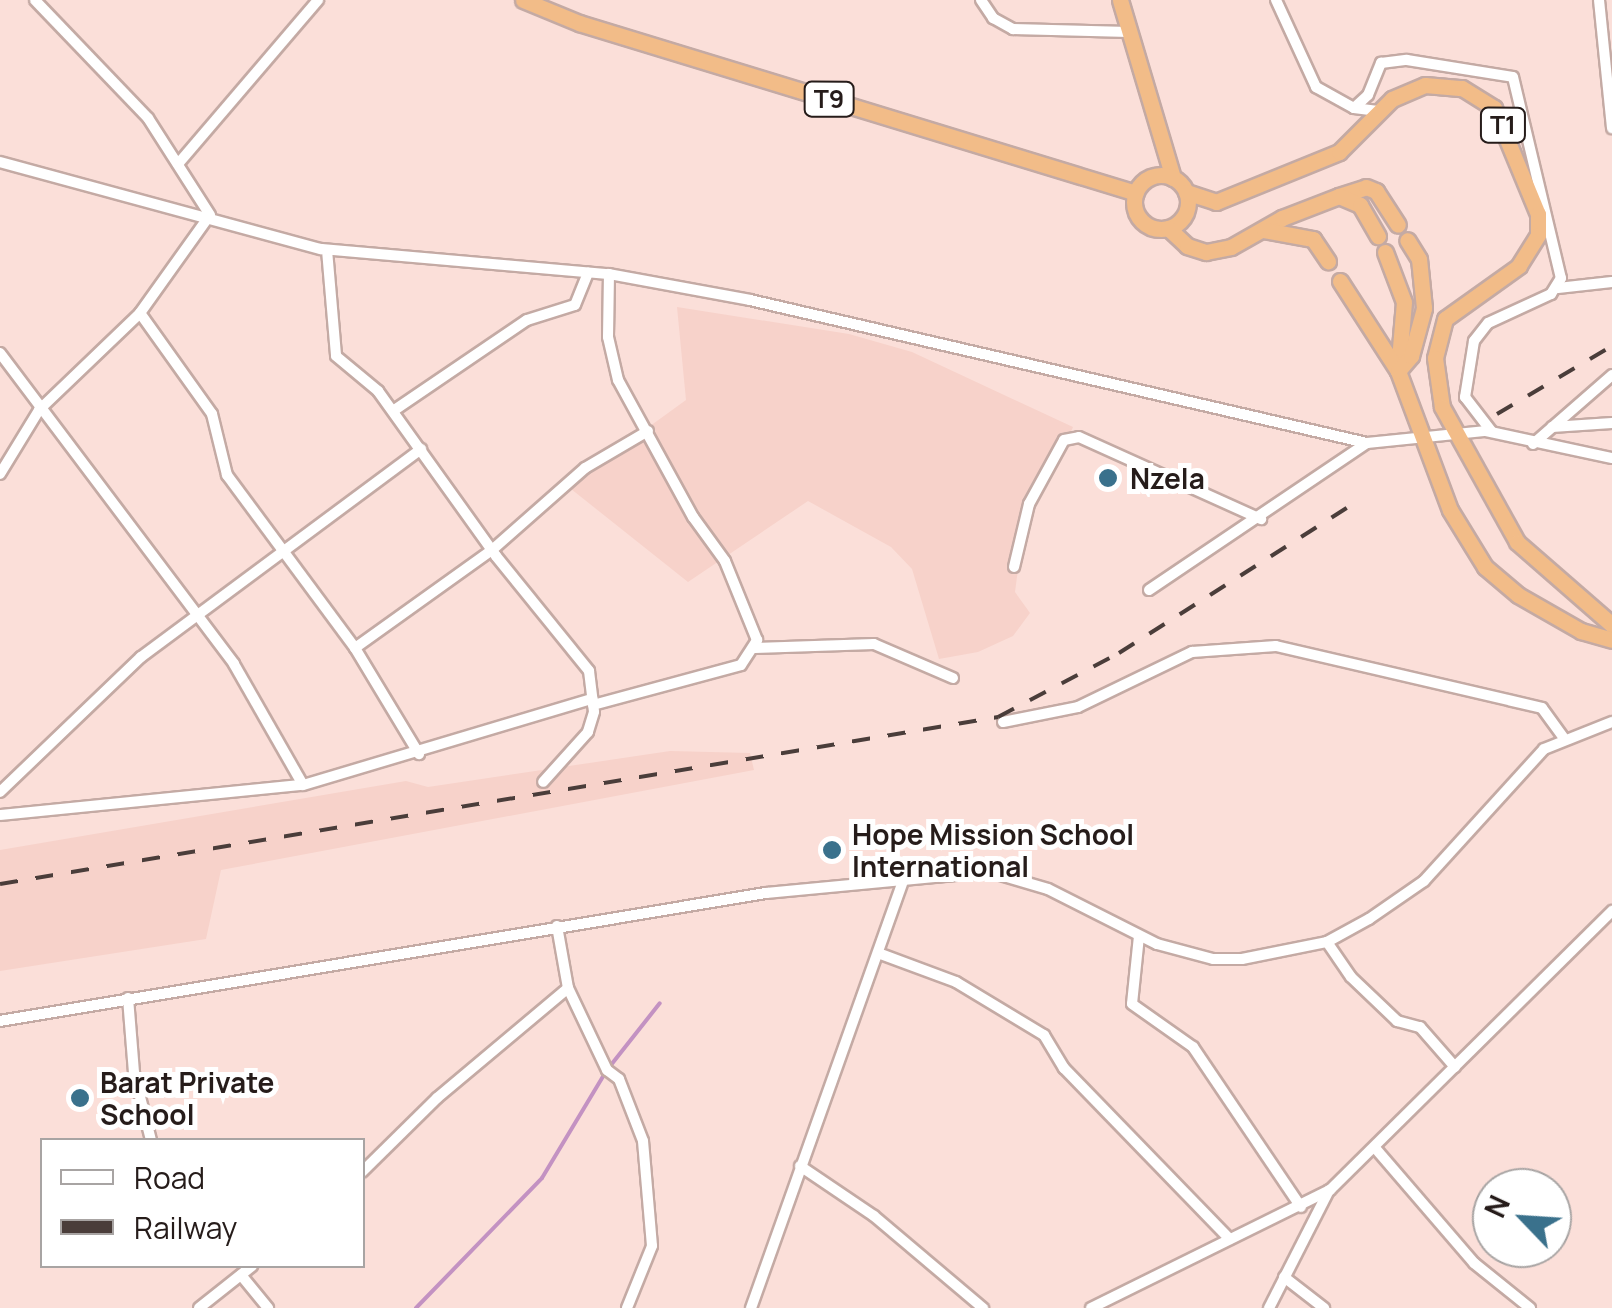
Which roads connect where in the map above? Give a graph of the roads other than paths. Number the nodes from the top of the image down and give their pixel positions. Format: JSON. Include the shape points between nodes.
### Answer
{"nodes":[{"id":1,"x":35,"y":0,"type":"edge"},
{"id":2,"x":318,"y":0,"type":"edge"},
{"id":3,"x":523,"y":0,"type":"edge"},
{"id":4,"x":982,"y":0,"type":"edge"},
{"id":5,"x":1120,"y":0,"type":"edge"},
{"id":6,"x":1276,"y":0,"type":"edge"},
{"id":7,"x":1600,"y":0,"type":"edge"},
{"id":8,"x":1129,"y":32,"type":"junction"},
{"id":9,"x":1354,"y":108,"type":"junction"},
{"id":10,"x":1380,"y":111,"type":"junction"},
{"id":11,"x":1612,"y":128,"type":"edge"},
{"id":12,"x":0,"y":162,"type":"edge"},
{"id":13,"x":178,"y":164,"type":"junction"},
{"id":14,"x":1173,"y":178,"type":"junction"},
{"id":15,"x":1136,"y":192,"type":"junction"},
{"id":16,"x":1186,"y":192,"type":"junction"},
{"id":17,"x":1339,"y":196,"type":"junction"},
{"id":18,"x":210,"y":214,"type":"junction"},
{"id":19,"x":1168,"y":228,"type":"junction"},
{"id":20,"x":1264,"y":230,"type":"junction"},
{"id":21,"x":326,"y":250,"type":"junction"},
{"id":22,"x":1328,"y":261,"type":"dead end"},
{"id":23,"x":588,"y":272,"type":"junction"},
{"id":24,"x":609,"y":274,"type":"junction"},
{"id":25,"x":1340,"y":281,"type":"dead end"},
{"id":26,"x":1612,"y":282,"type":"edge"},
{"id":27,"x":1558,"y":288,"type":"junction"},
{"id":28,"x":140,"y":313,"type":"junction"},
{"id":29,"x":0,"y":352,"type":"edge"},
{"id":30,"x":1398,"y":371,"type":"junction"},
{"id":31,"x":1612,"y":375,"type":"edge"},
{"id":32,"x":39,"y":410,"type":"junction"},
{"id":33,"x":393,"y":411,"type":"junction"},
{"id":34,"x":1612,"y":423,"type":"edge"},
{"id":35,"x":1551,"y":428,"type":"junction"},
{"id":36,"x":648,"y":431,"type":"junction"},
{"id":37,"x":1492,"y":432,"type":"junction"},
{"id":38,"x":1458,"y":437,"type":"junction"},
{"id":39,"x":1421,"y":440,"type":"junction"},
{"id":40,"x":1367,"y":443,"type":"junction"},
{"id":41,"x":1533,"y":444,"type":"junction"},
{"id":42,"x":422,"y":448,"type":"junction"},
{"id":43,"x":1612,"y":458,"type":"edge"},
{"id":44,"x":0,"y":474,"type":"edge"},
{"id":45,"x":1261,"y":519,"type":"junction"},
{"id":46,"x":492,"y":550,"type":"junction"},
{"id":47,"x":282,"y":551,"type":"junction"},
{"id":48,"x":1014,"y":567,"type":"dead end"},
{"id":49,"x":1150,"y":590,"type":"dead end"},
{"id":50,"x":195,"y":616,"type":"junction"},
{"id":51,"x":1612,"y":625,"type":"edge"},
{"id":52,"x":1612,"y":640,"type":"edge"},
{"id":53,"x":354,"y":648,"type":"junction"},
{"id":54,"x":755,"y":648,"type":"junction"},
{"id":55,"x":952,"y":678,"type":"dead end"},
{"id":56,"x":593,"y":702,"type":"junction"},
{"id":57,"x":1003,"y":722,"type":"dead end"},
{"id":58,"x":1612,"y":722,"type":"edge"},
{"id":59,"x":1564,"y":737,"type":"junction"},
{"id":60,"x":419,"y":754,"type":"junction"},
{"id":61,"x":543,"y":782,"type":"dead end"},
{"id":62,"x":303,"y":785,"type":"junction"},
{"id":63,"x":0,"y":792,"type":"edge"},
{"id":64,"x":0,"y":815,"type":"edge"},
{"id":65,"x":904,"y":879,"type":"junction"},
{"id":66,"x":1612,"y":911,"type":"edge"},
{"id":67,"x":557,"y":926,"type":"junction"},
{"id":68,"x":1138,"y":936,"type":"junction"},
{"id":69,"x":1327,"y":942,"type":"junction"},
{"id":70,"x":878,"y":953,"type":"junction"},
{"id":71,"x":568,"y":988,"type":"junction"},
{"id":72,"x":128,"y":998,"type":"junction"},
{"id":73,"x":0,"y":1021,"type":"edge"},
{"id":74,"x":1455,"y":1067,"type":"junction"},
{"id":75,"x":150,"y":1138,"type":"edge"},
{"id":76,"x":1376,"y":1149,"type":"junction"},
{"id":77,"x":800,"y":1166,"type":"junction"},
{"id":78,"x":365,"y":1169,"type":"edge"},
{"id":79,"x":1330,"y":1190,"type":"junction"},
{"id":80,"x":1301,"y":1207,"type":"junction"},
{"id":81,"x":1230,"y":1239,"type":"junction"},
{"id":82,"x":250,"y":1268,"type":"edge"},
{"id":83,"x":241,"y":1276,"type":"junction"},
{"id":84,"x":1284,"y":1277,"type":"junction"},
{"id":85,"x":199,"y":1308,"type":"edge"},
{"id":86,"x":268,"y":1308,"type":"edge"},
{"id":87,"x":627,"y":1308,"type":"edge"},
{"id":88,"x":751,"y":1308,"type":"edge"},
{"id":89,"x":982,"y":1308,"type":"edge"},
{"id":90,"x":1092,"y":1308,"type":"edge"},
{"id":91,"x":1269,"y":1308,"type":"edge"},
{"id":92,"x":1324,"y":1308,"type":"edge"},
{"id":93,"x":1530,"y":1308,"type":"edge"}],
"edges":[{"from":1,"to":13,"type":"street","via":[[148,118]]},
{"from":2,"to":13,"type":"street"},
{"from":3,"to":15,"type":"highway","number":"T9","via":[[579,23]]},
{"from":4,"to":8,"type":"street","via":[[993,18],[1012,29]]},
{"from":5,"to":8,"type":"highway"},
{"from":6,"to":9,"type":"street","via":[[1310,79]]},
{"from":7,"to":11,"type":"street"},
{"from":8,"to":14,"type":"highway"},
{"from":9,"to":10,"type":"street"},
{"from":9,"to":27,"type":"street","via":[[1368,95],[1381,64],[1408,60],[1466,74],[1508,71],[1555,234]]},
{"from":10,"to":16,"type":"highway","number":"T1","via":[[1339,152],[1216,202]]},
{"from":10,"to":38,"type":"highway","number":"T1","via":[[1425,85],[1462,88],[1494,108],[1538,214],[1528,258],[1454,310],[1437,337],[1442,406]]},
{"from":12,"to":18,"type":"street"},
{"from":13,"to":18,"type":"street"},
{"from":14,"to":15,"type":"highway","via":[[1154,176]]},
{"from":14,"to":16,"type":"highway"},
{"from":15,"to":19,"type":"highway","via":[[1144,222]]},
{"from":16,"to":19,"type":"highway","via":[[1186,210]]},
{"from":17,"to":20,"type":"highway"},
{"from":17,"to":30,"type":"highway","via":[[1360,205],[1404,302]]},
{"from":17,"to":30,"type":"highway","via":[[1366,188],[1376,192],[1418,259],[1424,308],[1411,356]]},
{"from":18,"to":21,"type":"street"},
{"from":18,"to":28,"type":"street"},
{"from":19,"to":20,"type":"highway","via":[[1187,246],[1206,252]]},
{"from":20,"to":22,"type":"highway","via":[[1313,239]]},
{"from":21,"to":23,"type":"street"},
{"from":21,"to":33,"type":"street","via":[[336,356]]},
{"from":23,"to":24,"type":"street"},
{"from":23,"to":33,"type":"street","via":[[575,305],[515,328]]},
{"from":24,"to":36,"type":"street","via":[[610,354]]},
{"from":24,"to":40,"type":"street","via":[[750,300]]},
{"from":25,"to":30,"type":"highway"},
{"from":26,"to":27,"type":"street"},
{"from":27,"to":37,"type":"street","via":[[1488,323],[1474,341],[1465,396]]},
{"from":28,"to":32,"type":"street"},
{"from":28,"to":47,"type":"street","via":[[197,387],[212,414],[227,475]]},
{"from":29,"to":32,"type":"street"},
{"from":30,"to":39,"type":"highway"},
{"from":31,"to":35,"type":"street"},
{"from":32,"to":44,"type":"street"},
{"from":32,"to":50,"type":"street"},
{"from":33,"to":42,"type":"street"},
{"from":34,"to":35,"type":"street"},
{"from":35,"to":41,"type":"street"},
{"from":36,"to":46,"type":"street","via":[[585,468]]},
{"from":36,"to":54,"type":"street","via":[[725,561]]},
{"from":37,"to":38,"type":"street"},
{"from":37,"to":41,"type":"street"},
{"from":38,"to":39,"type":"street"},
{"from":38,"to":51,"type":"highway","via":[[1517,542]]},
{"from":39,"to":40,"type":"street"},
{"from":39,"to":52,"type":"highway","via":[[1450,510],[1486,567],[1543,611]]},
{"from":40,"to":45,"type":"street"},
{"from":41,"to":43,"type":"street"},
{"from":42,"to":46,"type":"street"},
{"from":42,"to":47,"type":"street"},
{"from":45,"to":48,"type":"street","via":[[1079,438],[1064,440],[1030,504]]},
{"from":45,"to":49,"type":"street"},
{"from":46,"to":53,"type":"street"},
{"from":46,"to":56,"type":"street","via":[[581,656]]},
{"from":47,"to":50,"type":"street"},
{"from":47,"to":53,"type":"street"},
{"from":50,"to":62,"type":"street","via":[[258,700]]},
{"from":50,"to":63,"type":"street","via":[[88,701]]},
{"from":53,"to":60,"type":"street"},
{"from":54,"to":55,"type":"street","via":[[874,644]]},
{"from":54,"to":56,"type":"street","via":[[741,665]]},
{"from":56,"to":60,"type":"street"},
{"from":56,"to":61,"type":"street","via":[[588,732]]},
{"from":57,"to":59,"type":"street","via":[[1078,707],[1192,652],[1276,646],[1542,708]]},
{"from":58,"to":59,"type":"street"},
{"from":59,"to":69,"type":"street","via":[[1544,749],[1424,880]]},
{"from":60,"to":62,"type":"street"},
{"from":62,"to":64,"type":"street"},
{"from":65,"to":67,"type":"street"},
{"from":65,"to":68,"type":"street","via":[[1005,873]]},
{"from":65,"to":70,"type":"street"},
{"from":66,"to":74,"type":"street"},
{"from":67,"to":71,"type":"street"},
{"from":67,"to":72,"type":"street"},
{"from":68,"to":69,"type":"street","via":[[1213,959]]},
{"from":68,"to":80,"type":"street","via":[[1132,1004],[1193,1047]]},
{"from":69,"to":74,"type":"street","via":[[1351,977],[1397,1021],[1420,1027]]},
{"from":70,"to":77,"type":"street"},
{"from":70,"to":81,"type":"street","via":[[956,982],[1044,1035],[1064,1068]]},
{"from":71,"to":78,"type":"street","via":[[437,1098]]},
{"from":71,"to":87,"type":"street","via":[[607,1070],[619,1079],[643,1142],[652,1246]]},
{"from":72,"to":73,"type":"street"},
{"from":72,"to":75,"type":"street","via":[[134,1073]]},
{"from":74,"to":76,"type":"street"},
{"from":76,"to":79,"type":"street"},
{"from":76,"to":93,"type":"street","via":[[1474,1263]]},
{"from":77,"to":88,"type":"street"},
{"from":77,"to":89,"type":"street","via":[[904,1239]]},
{"from":79,"to":80,"type":"street"},
{"from":79,"to":84,"type":"street"},
{"from":80,"to":81,"type":"street"},
{"from":81,"to":90,"type":"street"},
{"from":82,"to":83,"type":"street"},
{"from":83,"to":85,"type":"street"},
{"from":83,"to":86,"type":"street"},
{"from":84,"to":91,"type":"street"},
{"from":84,"to":92,"type":"street"}]}
